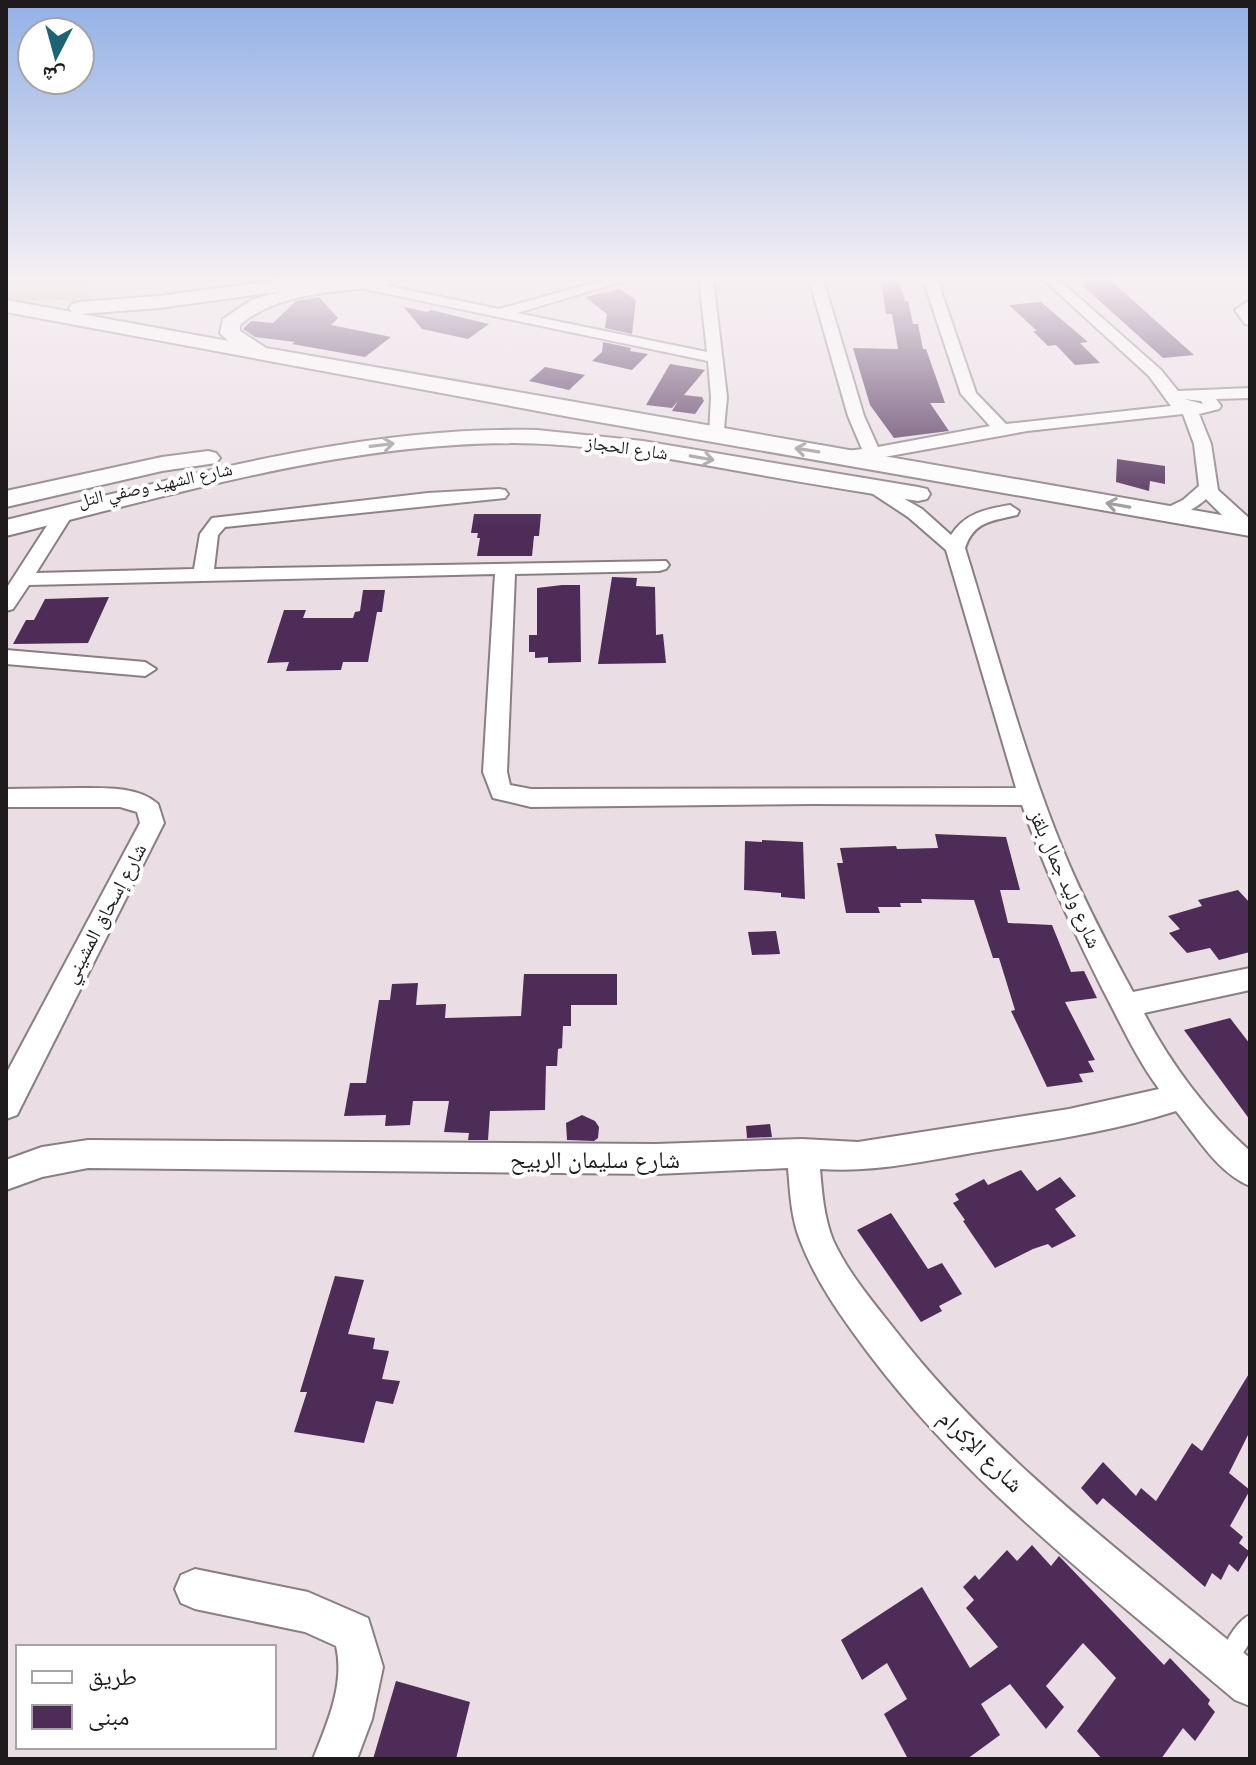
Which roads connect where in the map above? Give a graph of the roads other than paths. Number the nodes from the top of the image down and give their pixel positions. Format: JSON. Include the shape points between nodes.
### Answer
{"nodes":[{"id":1,"x":299,"y":361,"type":"edge"},
{"id":2,"x":713,"y":361,"type":"edge"},
{"id":3,"x":840,"y":361,"type":"edge"},
{"id":4,"x":958,"y":361,"type":"edge"},
{"id":5,"x":1142,"y":361,"type":"edge"},
{"id":6,"x":1250,"y":394,"type":"edge"},
{"id":7,"x":1193,"y":403,"type":"junction"},
{"id":8,"x":570,"y":410,"type":"junction"},
{"id":9,"x":450,"y":412,"type":"dead end"},
{"id":10,"x":347,"y":427,"type":"dead end"},
{"id":11,"x":1002,"y":429,"type":"junction"},
{"id":12,"x":717,"y":435,"type":"junction"},
{"id":13,"x":233,"y":454,"type":"junction"},
{"id":14,"x":873,"y":454,"type":"junction"},
{"id":15,"x":847,"y":456,"type":"junction"},
{"id":16,"x":873,"y":486,"type":"junction"},
{"id":17,"x":1208,"y":487,"type":"junction"},
{"id":18,"x":499,"y":494,"type":"dead end"},
{"id":19,"x":6,"y":499,"type":"edge"},
{"id":20,"x":71,"y":502,"type":"junction"},
{"id":21,"x":6,"y":507,"type":"edge"},
{"id":22,"x":1010,"y":511,"type":"junction"},
{"id":23,"x":1165,"y":513,"type":"junction"},
{"id":24,"x":6,"y":517,"type":"edge"},
{"id":25,"x":6,"y":528,"type":"edge"},
{"id":26,"x":1250,"y":528,"type":"edge"},
{"id":27,"x":1136,"y":533,"type":"dead end"},
{"id":28,"x":955,"y":548,"type":"junction"},
{"id":29,"x":659,"y":565,"type":"dead end"},
{"id":30,"x":505,"y":571,"type":"junction"},
{"id":31,"x":203,"y":576,"type":"junction"},
{"id":32,"x":24,"y":579,"type":"junction"},
{"id":33,"x":6,"y":605,"type":"edge"},
{"id":34,"x":6,"y":657,"type":"edge"},
{"id":35,"x":145,"y":669,"type":"dead end"},
{"id":36,"x":1031,"y":797,"type":"junction"},
{"id":37,"x":6,"y":798,"type":"edge"},
{"id":38,"x":1250,"y":979,"type":"edge"},
{"id":39,"x":1123,"y":1006,"type":"junction"},
{"id":40,"x":1181,"y":1096,"type":"junction"},
{"id":41,"x":6,"y":1105,"type":"edge"},
{"id":42,"x":802,"y":1153,"type":"junction"},
{"id":43,"x":1250,"y":1171,"type":"edge"},
{"id":44,"x":6,"y":1175,"type":"edge"},
{"id":45,"x":195,"y":1589,"type":"dead end"},
{"id":46,"x":1250,"y":1625,"type":"edge"},
{"id":47,"x":1238,"y":1674,"type":"edge"},
{"id":48,"x":335,"y":1759,"type":"edge"}],
"edges":[{"from":1,"to":8,"type":"main road","name":"شارع الحجاز"},
{"from":2,"to":12,"type":"street","via":[[720,413]]},
{"from":3,"to":14,"type":"street"},
{"from":4,"to":11,"type":"street","via":[[969,394]]},
{"from":5,"to":7,"type":"street"},
{"from":6,"to":7,"type":"street"},
{"from":7,"to":11,"type":"street"},
{"from":7,"to":17,"type":"street","via":[[1191,420],[1200,436]]},
{"from":8,"to":9,"type":"main road","name":"شارع الحجاز"},
{"from":8,"to":12,"type":"main road","name":"شارع الحجاز"},
{"from":10,"to":13,"type":"main road"},
{"from":11,"to":14,"type":"street"},
{"from":15,"to":12,"type":"main road","name":"شارع الحجاز","one_way":true},
{"from":13,"to":19,"type":"main road"},
{"from":13,"to":20,"type":"main road","name":"شارع الشهيد وصفي التل"},
{"from":14,"to":15,"type":"street"},
{"from":23,"to":15,"type":"main road","name":"شارع الحجاز","one_way":true},
{"from":20,"to":16,"type":"main road","name":"شارع الحجاز","one_way":true,"via":[[425,439],[532,436]]},
{"from":16,"to":22,"type":"main road","name":"شارع الحجاز"},
{"from":16,"to":28,"type":"street","name":"شارع وليد جمال بلقز","via":[[924,519]]},
{"from":17,"to":23,"type":"street","via":[[1189,504]]},
{"from":17,"to":26,"type":"street"},
{"from":18,"to":31,"type":"street","via":[[219,522],[209,534]]},
{"from":20,"to":21,"type":"main road","name":"شارع الشهيد وصفي التل"},
{"from":20,"to":24,"type":"main road","name":"شارع الشهيد وصفي التل"},
{"from":20,"to":25,"type":"main road","name":"شارع الحجاز"},
{"from":20,"to":32,"type":"street"},
{"from":22,"to":27,"type":"main road","name":"شارع الحجاز"},
{"from":22,"to":28,"type":"street","via":[[968,523]]},
{"from":23,"to":26,"type":"main road","name":"شارع الحجاز"},
{"from":28,"to":36,"type":"street","name":"شارع وليد جمال بلقز"},
{"from":29,"to":30,"type":"street"},
{"from":30,"to":31,"type":"street"},
{"from":30,"to":36,"type":"street","via":[[495,772],[502,792],[531,798]]},
{"from":31,"to":32,"type":"street"},
{"from":32,"to":33,"type":"street"},
{"from":34,"to":35,"type":"street"},
{"from":36,"to":39,"type":"street","name":"شارع وليد جمال بلقز"},
{"from":37,"to":41,"type":"street","name":"شارع إسحاق المشيني","via":[[131,800],[144,804],[152,823],[47,1017]]},
{"from":38,"to":39,"type":"street"},
{"from":39,"to":40,"type":"street","name":"شارع وليد جمال بلقز"},
{"from":40,"to":42,"type":"street","name":"شارع سليمان الربيح","via":[[1133,1111],[858,1157]]},
{"from":40,"to":43,"type":"street","name":"شارع وليد جمال بلقز"},
{"from":42,"to":44,"type":"street","name":"شارع سليمان الربيح","via":[[656,1159],[88,1154]]},
{"from":42,"to":47,"type":"street","name":"شارع الإكرام","via":[[812,1227],[825,1258],[916,1385],[990,1462]]},
{"from":45,"to":48,"type":"street","via":[[308,1612],[353,1633],[362,1667]]},
{"from":46,"to":47,"type":"lane"}]}
